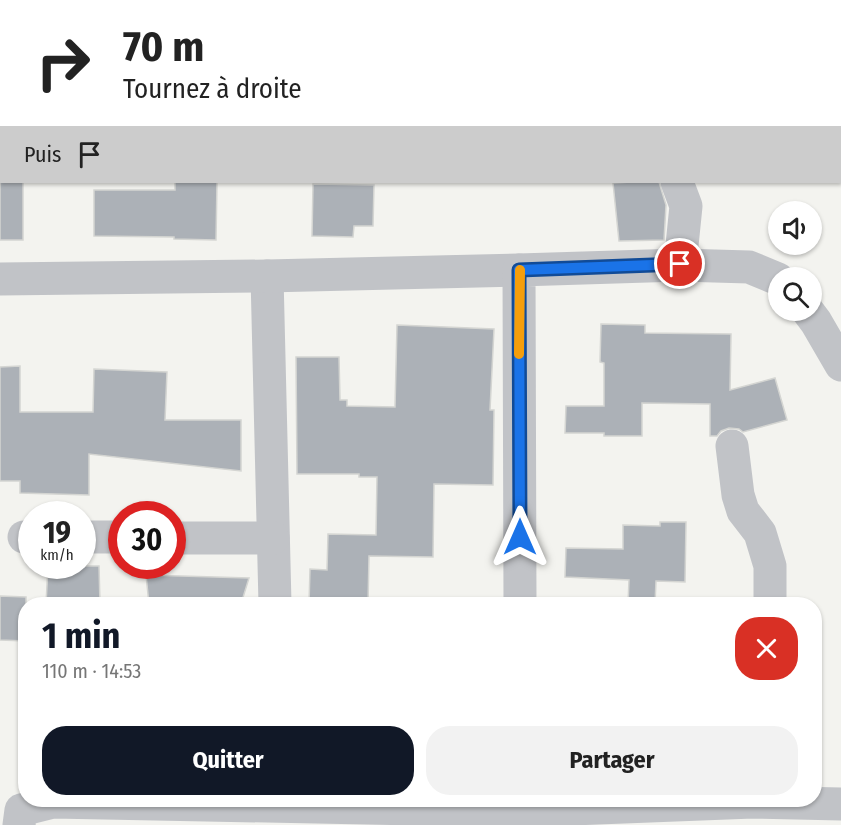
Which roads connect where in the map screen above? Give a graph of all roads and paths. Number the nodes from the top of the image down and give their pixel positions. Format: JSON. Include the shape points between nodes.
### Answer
{"nodes":[{"id":1,"x":677,"y":183,"type":"edge"},
{"id":2,"x":680,"y":264,"type":"junction"},
{"id":3,"x":519,"y":270,"type":"junction"},
{"id":4,"x":768,"y":275,"type":"edge"},
{"id":5,"x":267,"y":276,"type":"junction"},
{"id":6,"x":0,"y":279,"type":"edge"},
{"id":7,"x":815,"y":321,"type":"edge"},
{"id":8,"x":841,"y":365,"type":"edge"},
{"id":9,"x":732,"y":446,"type":"dead end"},
{"id":10,"x":186,"y":538,"type":"edge"},
{"id":11,"x":273,"y":538,"type":"junction"},
{"id":12,"x":275,"y":597,"type":"edge"},
{"id":13,"x":520,"y":597,"type":"edge"},
{"id":14,"x":770,"y":597,"type":"edge"},
{"id":15,"x":822,"y":803,"type":"edge"},
{"id":16,"x":841,"y":804,"type":"edge"},
{"id":17,"x":33,"y":807,"type":"edge"},
{"id":18,"x":748,"y":807,"type":"edge"},
{"id":19,"x":19,"y":825,"type":"edge"},
{"id":20,"x":729,"y":825,"type":"edge"}],
"edges":[{"from":1,"to":2,"type":"street","via":[[686,206]]},
{"from":2,"to":3,"type":"street"},
{"from":2,"to":4,"type":"street","via":[[749,267]]},
{"from":3,"to":5,"type":"street"},
{"from":3,"to":13,"type":"street"},
{"from":5,"to":6,"type":"street"},
{"from":5,"to":11,"type":"street"},
{"from":7,"to":8,"type":"street"},
{"from":9,"to":14,"type":"street","via":[[743,511],[760,533],[770,566]]},
{"from":10,"to":11,"type":"street"},
{"from":11,"to":12,"type":"street"},
{"from":15,"to":16,"type":"street"},
{"from":17,"to":19,"type":"street","via":[[21,810]]},
{"from":18,"to":20,"type":"street"}]}
